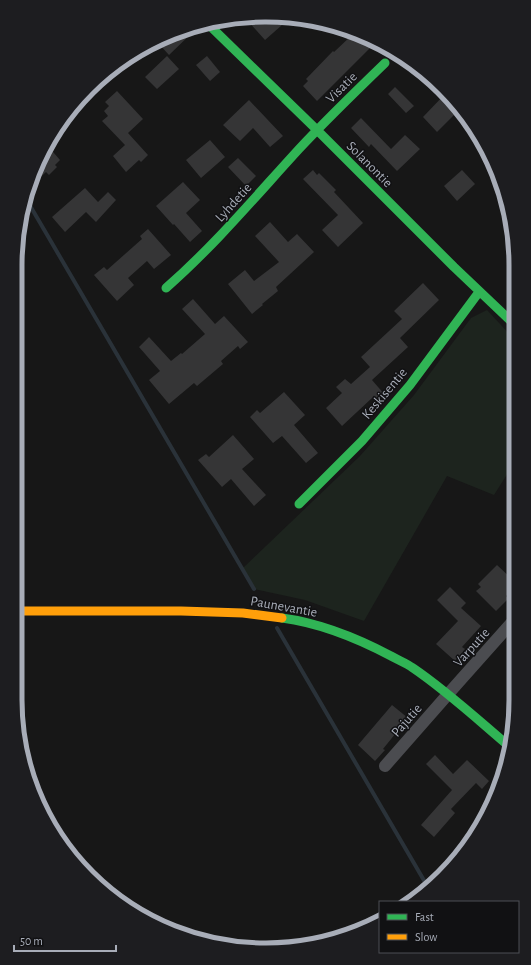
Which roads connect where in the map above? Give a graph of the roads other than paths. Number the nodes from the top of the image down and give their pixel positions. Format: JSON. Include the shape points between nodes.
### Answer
{"nodes":[{"id":1,"x":212,"y":28,"type":"edge"},
{"id":2,"x":385,"y":63,"type":"dead end"},
{"id":3,"x":317,"y":130,"type":"junction"},
{"id":4,"x":166,"y":288,"type":"dead end"},
{"id":5,"x":479,"y":292,"type":"junction"},
{"id":6,"x":509,"y":319,"type":"edge"},
{"id":7,"x":299,"y":504,"type":"dead end"},
{"id":8,"x":22,"y":611,"type":"edge"},
{"id":9,"x":509,"y":627,"type":"edge"},
{"id":10,"x":448,"y":694,"type":"junction"},
{"id":11,"x":505,"y":743,"type":"edge"},
{"id":12,"x":386,"y":766,"type":"dead end"}],
"edges":[{"from":1,"to":3,"type":"street","name":"Solanontie"},
{"from":2,"to":3,"type":"street","name":"Visatie"},
{"from":3,"to":4,"type":"street","name":"Lyhdetie","via":[[208,250]]},
{"from":3,"to":5,"type":"street","name":"Solanontie"},
{"from":5,"to":6,"type":"street","name":"Solanontie"},
{"from":5,"to":7,"type":"street","name":"Keskisentie","via":[[410,385],[362,441]]},
{"from":8,"to":10,"type":"street","name":"Paunevantie","via":[[243,613],[295,620],[339,632],[378,648],[412,667]]},
{"from":9,"to":10,"type":"street","name":"Varputie"},
{"from":10,"to":11,"type":"street","name":"Paunevantie"},
{"from":10,"to":12,"type":"street","name":"Pajutie"}]}
